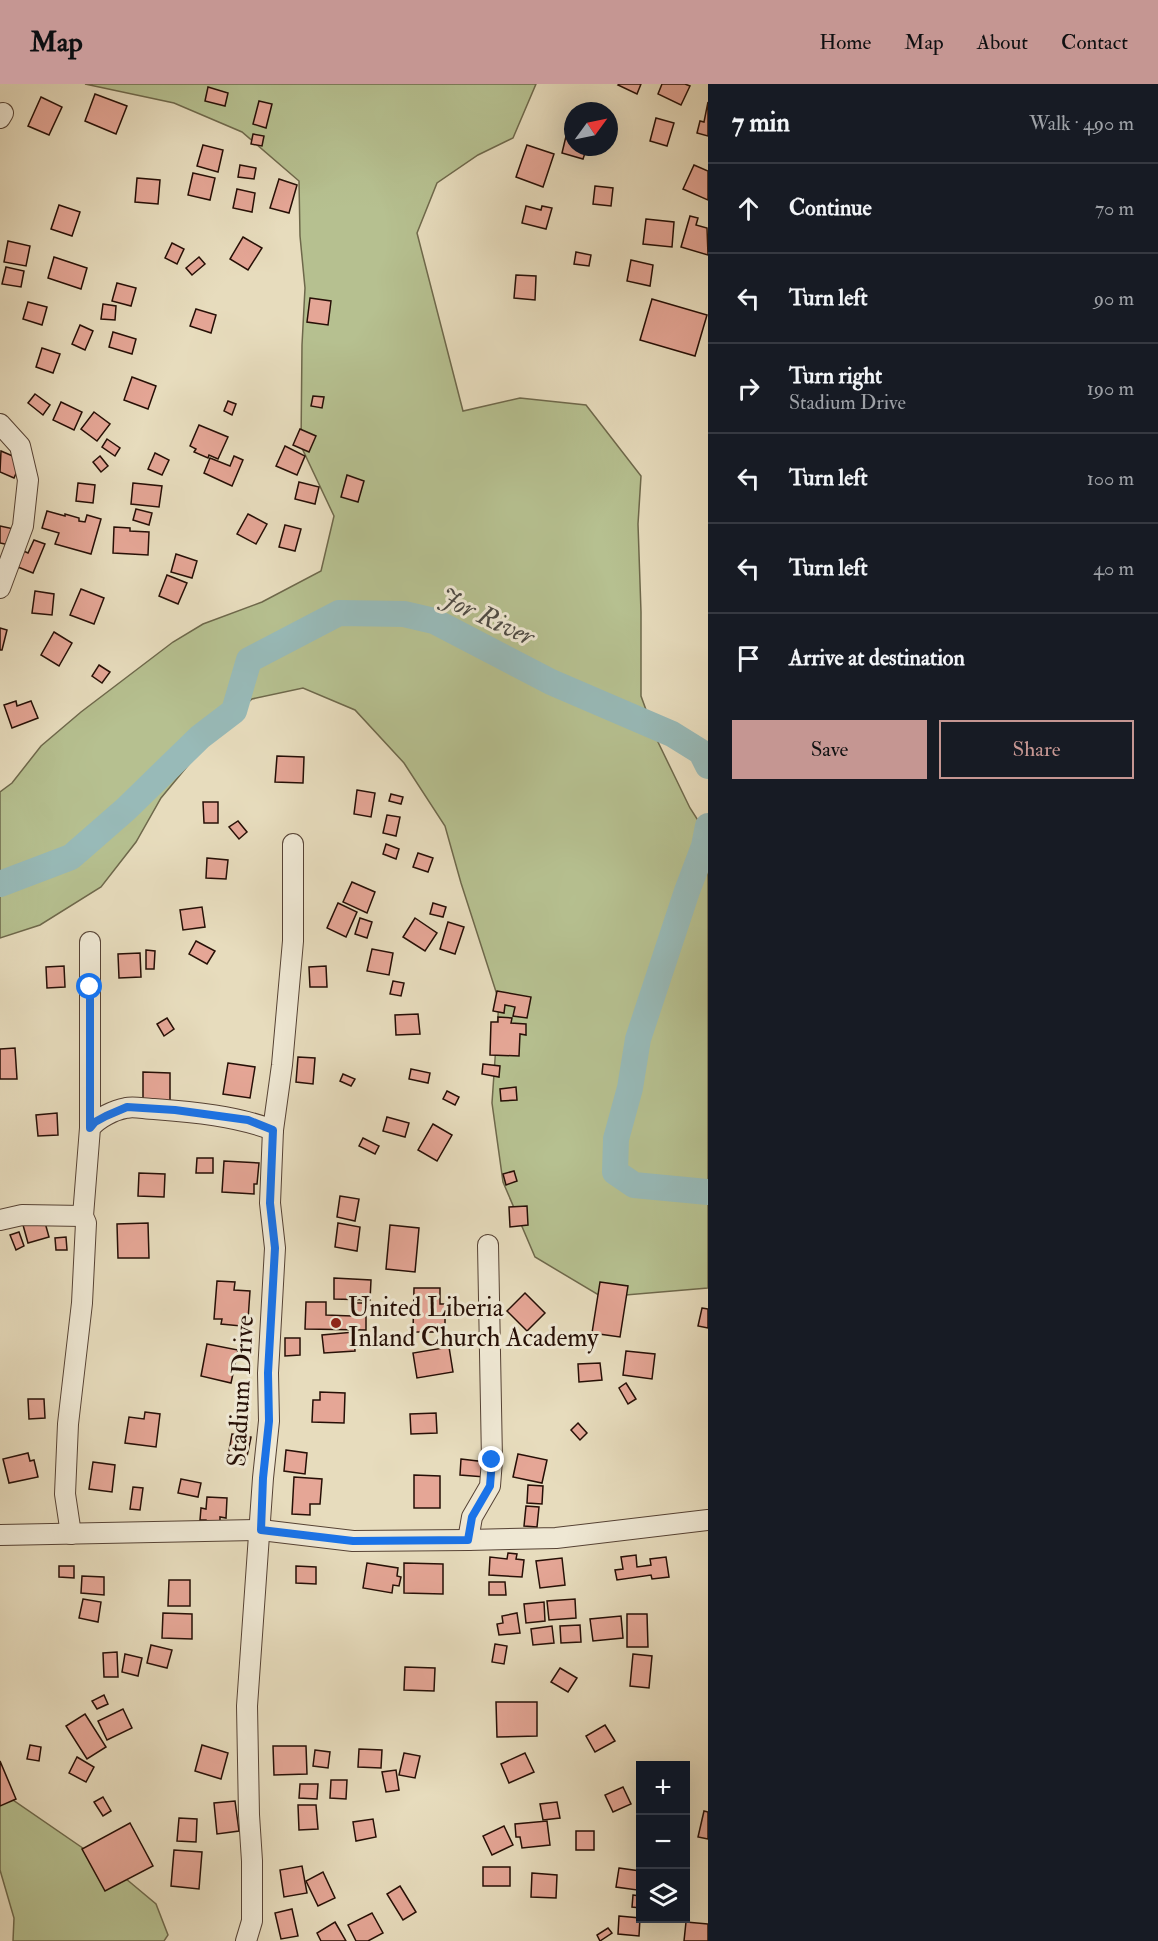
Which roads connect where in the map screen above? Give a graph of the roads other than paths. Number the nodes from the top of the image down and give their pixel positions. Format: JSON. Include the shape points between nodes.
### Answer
{"nodes":[{"id":1,"x":0,"y":424,"type":"edge"},
{"id":2,"x":0,"y":588,"type":"edge"},
{"id":3,"x":293,"y":844,"type":"dead end"},
{"id":4,"x":90,"y":942,"type":"dead end"},
{"id":5,"x":90,"y":1128,"type":"junction"},
{"id":6,"x":273,"y":1130,"type":"junction"},
{"id":7,"x":83,"y":1216,"type":"junction"},
{"id":8,"x":0,"y":1220,"type":"edge"},
{"id":9,"x":488,"y":1245,"type":"dead end"},
{"id":10,"x":708,"y":1520,"type":"edge"},
{"id":11,"x":261,"y":1530,"type":"junction"},
{"id":12,"x":0,"y":1534,"type":"edge"},
{"id":13,"x":71,"y":1534,"type":"junction"},
{"id":14,"x":468,"y":1540,"type":"junction"},
{"id":15,"x":246,"y":1941,"type":"edge"}],
"edges":[{"from":1,"to":2,"type":"street","via":[[20,446],[28,480],[23,526]]},
{"from":3,"to":6,"type":"street","name":"Stadium Drive","via":[[293,941]]},
{"from":4,"to":5,"type":"street"},
{"from":5,"to":6,"type":"street","via":[[127,1107],[248,1120]]},
{"from":5,"to":7,"type":"street"},
{"from":6,"to":11,"type":"street","name":"Stadium Drive","via":[[270,1203],[275,1248]]},
{"from":7,"to":8,"type":"street","via":[[22,1215]]},
{"from":7,"to":13,"type":"street","via":[[86,1224],[82,1303],[66,1463],[65,1494]]},
{"from":9,"to":14,"type":"street","via":[[492,1460],[490,1486],[472,1517]]},
{"from":10,"to":14,"type":"street","via":[[555,1538]]},
{"from":11,"to":13,"type":"street"},
{"from":11,"to":14,"type":"street","via":[[353,1541]]},
{"from":11,"to":15,"type":"street","name":"Stadium Drive","via":[[247,1706],[252,1921]]},
{"from":12,"to":13,"type":"street"}]}
